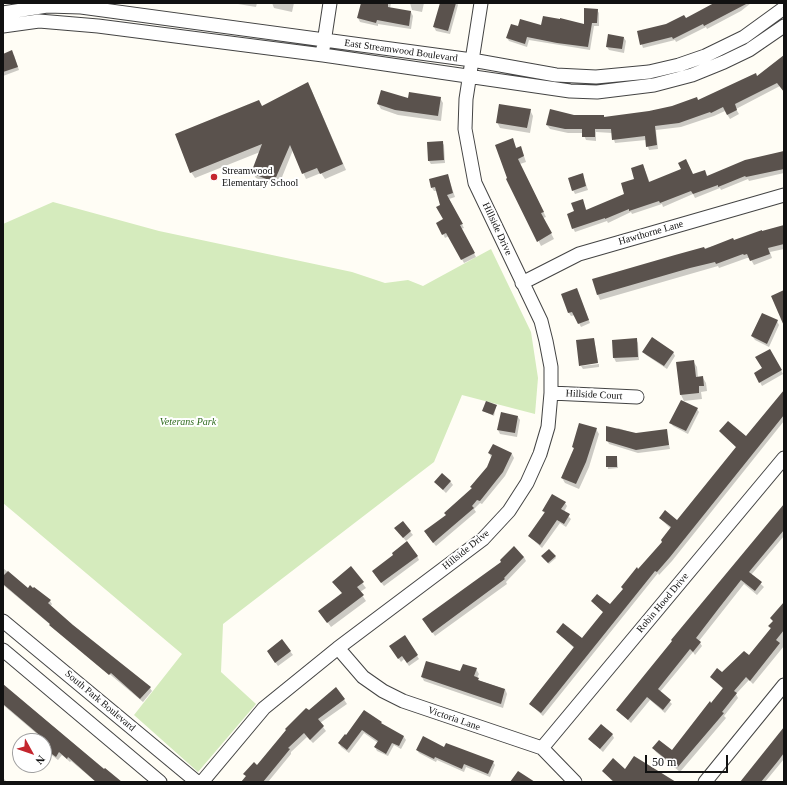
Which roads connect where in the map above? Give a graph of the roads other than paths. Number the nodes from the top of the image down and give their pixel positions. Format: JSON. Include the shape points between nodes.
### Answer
{"nodes":[{"id":1,"x":330,"y":3,"type":"edge"},
{"id":2,"x":482,"y":3,"type":"edge"},
{"id":3,"x":99,"y":6,"type":"edge"},
{"id":4,"x":784,"y":8,"type":"edge"},
{"id":5,"x":3,"y":13,"type":"edge"},
{"id":6,"x":3,"y":26,"type":"edge"},
{"id":7,"x":98,"y":26,"type":"junction"},
{"id":8,"x":784,"y":26,"type":"edge"},
{"id":9,"x":324,"y":40,"type":"junction"},
{"id":10,"x":323,"y":55,"type":"junction"},
{"id":11,"x":472,"y":60,"type":"junction"},
{"id":12,"x":470,"y":77,"type":"junction"},
{"id":13,"x":784,"y":195,"type":"edge"},
{"id":14,"x":522,"y":283,"type":"junction"},
{"id":15,"x":551,"y":393,"type":"junction"},
{"id":16,"x":637,"y":397,"type":"dead end"},
{"id":17,"x":784,"y":458,"type":"edge"},
{"id":18,"x":3,"y":621,"type":"edge"},
{"id":19,"x":338,"y":648,"type":"junction"},
{"id":20,"x":3,"y":650,"type":"edge"},
{"id":21,"x":784,"y":685,"type":"edge"},
{"id":22,"x":542,"y":748,"type":"junction"},
{"id":23,"x":160,"y":782,"type":"edge"},
{"id":24,"x":197,"y":782,"type":"edge"},
{"id":25,"x":202,"y":782,"type":"edge"},
{"id":26,"x":575,"y":782,"type":"edge"},
{"id":27,"x":705,"y":782,"type":"edge"}],
"edges":[{"from":1,"to":9,"type":"street"},
{"from":2,"to":11,"type":"street","name":"Hillside Drive"},
{"from":3,"to":5,"type":"street","name":"East Streamwood Boulevard","via":[[47,6]]},
{"from":3,"to":7,"type":"street"},
{"from":3,"to":9,"type":"street","name":"East Streamwood Boulevard"},
{"from":4,"to":11,"type":"street","name":"East Streamwood Boulevard","via":[[744,37],[717,51],[679,65],[649,72],[596,77],[556,75]]},
{"from":6,"to":7,"type":"street","name":"East Streamwood Boulevard","via":[[39,21]]},
{"from":7,"to":10,"type":"street","name":"East Streamwood Boulevard"},
{"from":8,"to":12,"type":"street","name":"East Streamwood Boulevard","via":[[749,50],[724,62],[692,75],[641,87],[597,92]]},
{"from":9,"to":10,"type":"street"},
{"from":9,"to":11,"type":"street","name":"East Streamwood Boulevard"},
{"from":10,"to":12,"type":"street","name":"East Streamwood Boulevard"},
{"from":11,"to":12,"type":"street","name":"Hillside Drive"},
{"from":12,"to":14,"type":"street","name":"Hillside Drive","via":[[465,129],[475,183]]},
{"from":13,"to":14,"type":"street","name":"Hawthorne Lane","via":[[579,254]]},
{"from":14,"to":15,"type":"street","name":"Hillside Drive","via":[[541,321],[551,367]]},
{"from":15,"to":16,"type":"street","name":"Hillside Court"},
{"from":15,"to":19,"type":"street","name":"Hillside Drive","via":[[548,427],[540,454],[527,483],[509,511],[483,539]]},
{"from":17,"to":22,"type":"street","name":"Robin Hood Drive"},
{"from":18,"to":24,"type":"street","name":"South Park Boulevard"},
{"from":19,"to":22,"type":"street","name":"Victoria Lane","via":[[363,677],[383,692]]},
{"from":19,"to":25,"type":"street","name":"Hillside Drive","via":[[264,708]]},
{"from":20,"to":23,"type":"street"},
{"from":21,"to":27,"type":"street"},
{"from":22,"to":26,"type":"street","name":"Victoria Lane"}]}
